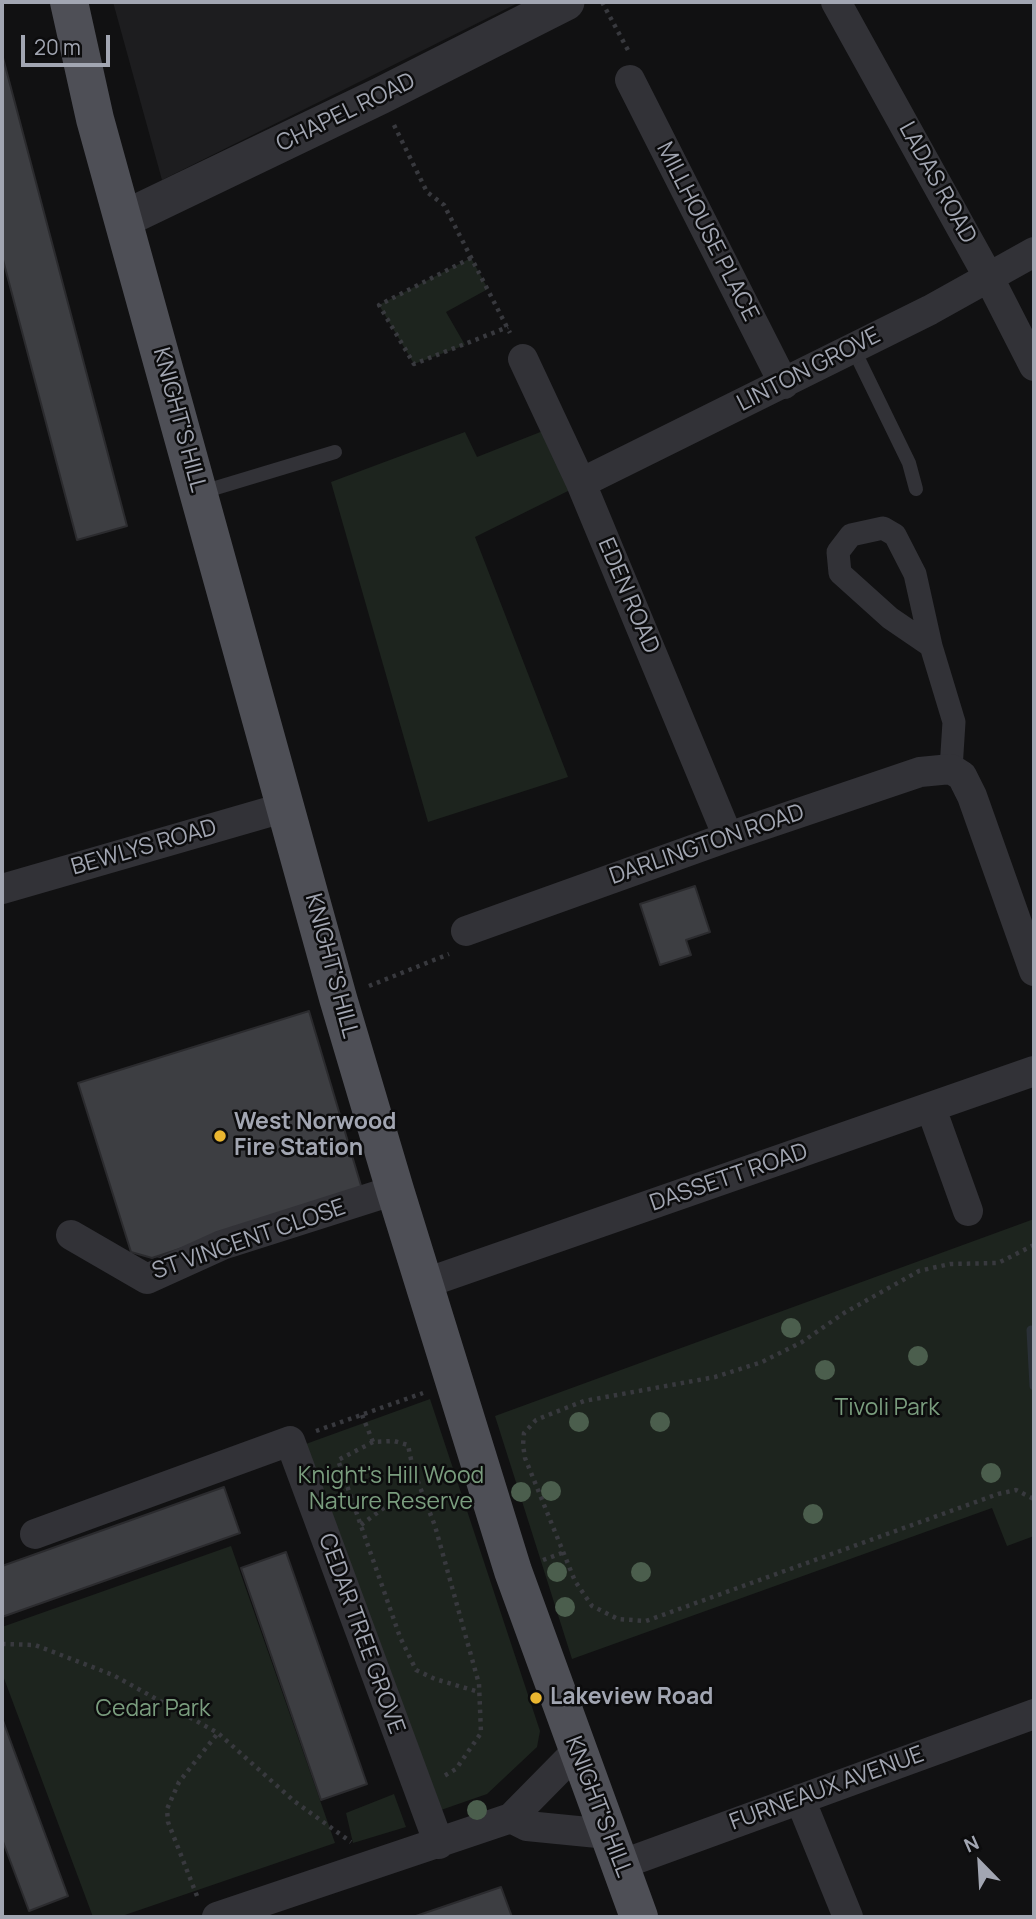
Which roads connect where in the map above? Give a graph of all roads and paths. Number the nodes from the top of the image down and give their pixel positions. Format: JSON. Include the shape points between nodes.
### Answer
{"nodes":[{"id":1,"x":69,"y":2,"type":"edge"},
{"id":2,"x":566,"y":2,"type":"edge"},
{"id":3,"x":602,"y":2,"type":"edge"},
{"id":4,"x":836,"y":2,"type":"edge"},
{"id":5,"x":630,"y":80,"type":"joint"},
{"id":6,"x":380,"y":96,"type":"junction"},
{"id":7,"x":124,"y":219,"type":"junction"},
{"id":8,"x":1034,"y":252,"type":"edge"},
{"id":9,"x":471,"y":258,"type":"junction"},
{"id":10,"x":989,"y":278,"type":"junction"},
{"id":11,"x":508,"y":327,"type":"junction"},
{"id":12,"x":852,"y":348,"type":"junction"},
{"id":13,"x":523,"y":359,"type":"joint"},
{"id":14,"x":1034,"y":366,"type":"edge"},
{"id":15,"x":784,"y":384,"type":"junction"},
{"id":16,"x":335,"y":452,"type":"dead end"},
{"id":17,"x":581,"y":482,"type":"junction"},
{"id":18,"x":916,"y":489,"type":"dead end"},
{"id":19,"x":199,"y":493,"type":"junction"},
{"id":20,"x":931,"y":646,"type":"junction"},
{"id":21,"x":951,"y":769,"type":"junction"},
{"id":22,"x":286,"y":807,"type":"junction"},
{"id":23,"x":728,"y":837,"type":"junction"},
{"id":24,"x":2,"y":890,"type":"edge"},
{"id":25,"x":466,"y":931,"type":"joint"},
{"id":26,"x":1034,"y":971,"type":"edge"},
{"id":27,"x":338,"y":998,"type":"junction"},
{"id":28,"x":1034,"y":1071,"type":"edge"},
{"id":29,"x":931,"y":1108,"type":"junction"},
{"id":30,"x":395,"y":1190,"type":"junction"},
{"id":31,"x":968,"y":1211,"type":"dead end"},
{"id":32,"x":71,"y":1236,"type":"dead end"},
{"id":33,"x":1034,"y":1245,"type":"edge"},
{"id":34,"x":423,"y":1284,"type":"junction"},
{"id":35,"x":434,"y":1389,"type":"dead end"},
{"id":36,"x":362,"y":1415,"type":"junction"},
{"id":37,"x":290,"y":1441,"type":"junction"},
{"id":38,"x":373,"y":1442,"type":"junction"},
{"id":39,"x":1034,"y":1499,"type":"edge"},
{"id":40,"x":425,"y":1501,"type":"junction"},
{"id":41,"x":361,"y":1525,"type":"junction"},
{"id":42,"x":35,"y":1534,"type":"dead end"},
{"id":43,"x":2,"y":1644,"type":"edge"},
{"id":44,"x":480,"y":1692,"type":"junction"},
{"id":45,"x":1034,"y":1714,"type":"edge"},
{"id":46,"x":218,"y":1733,"type":"junction"},
{"id":47,"x":577,"y":1751,"type":"junction"},
{"id":48,"x":419,"y":1790,"type":"junction"},
{"id":49,"x":800,"y":1799,"type":"junction"},
{"id":50,"x":512,"y":1818,"type":"junction"},
{"id":51,"x":439,"y":1844,"type":"junction"},
{"id":52,"x":360,"y":1849,"type":"dead end"},
{"id":53,"x":614,"y":1850,"type":"junction"},
{"id":54,"x":209,"y":1910,"type":"edge"},
{"id":55,"x":639,"y":1917,"type":"edge"},
{"id":56,"x":848,"y":1917,"type":"edge"}],
"edges":[{"from":1,"to":7,"type":"main road","name":"KNIGHT'S HILL","via":[[95,120]]},
{"from":2,"to":6,"type":"street","name":"CHAPEL ROAD"},
{"from":3,"to":5,"type":"path","via":[[640,73]]},
{"from":4,"to":10,"type":"street","name":"LADAS ROAD"},
{"from":5,"to":15,"type":"street","name":"MILLHOUSE PLACE"},
{"from":6,"to":7,"type":"street","name":"CHAPEL ROAD"},
{"from":6,"to":9,"type":"path","via":[[427,192],[444,205]]},
{"from":7,"to":19,"type":"main road","name":"KNIGHT'S HILL"},
{"from":8,"to":10,"type":"street","name":"LINTON GROVE"},
{"from":9,"to":11,"type":"path"},
{"from":9,"to":11,"type":"path","via":[[379,305],[414,364]]},
{"from":10,"to":12,"type":"street","name":"LINTON GROVE"},
{"from":10,"to":14,"type":"street","name":"LADAS ROAD"},
{"from":11,"to":13,"type":"path"},
{"from":12,"to":15,"type":"street","name":"LINTON GROVE"},
{"from":12,"to":18,"type":"lane","via":[[909,463]]},
{"from":13,"to":17,"type":"street","name":"EDEN ROAD"},
{"from":15,"to":17,"type":"street","name":"LINTON GROVE"},
{"from":16,"to":19,"type":"lane"},
{"from":17,"to":23,"type":"street","name":"EDEN ROAD"},
{"from":19,"to":22,"type":"main road","name":"KNIGHT'S HILL"},
{"from":20,"to":20,"type":"street","via":[[890,618],[841,573],[838,552],[851,535],[883,528],[895,535],[915,574]]},
{"from":20,"to":21,"type":"street","via":[[954,722]]},
{"from":21,"to":23,"type":"street","name":"DARLINGTON ROAD","via":[[920,772]]},
{"from":21,"to":26,"type":"street","via":[[962,776],[972,796]]},
{"from":22,"to":24,"type":"street","name":"BEWLYS ROAD"},
{"from":22,"to":27,"type":"main road","name":"KNIGHT'S HILL"},
{"from":23,"to":25,"type":"street","name":"DARLINGTON ROAD"},
{"from":25,"to":27,"type":"path","via":[[462,949]]},
{"from":27,"to":30,"type":"main road","name":"KNIGHT'S HILL"},
{"from":28,"to":29,"type":"street","name":"DASSETT ROAD"},
{"from":29,"to":31,"type":"street"},
{"from":29,"to":34,"type":"street","name":"DASSETT ROAD"},
{"from":30,"to":32,"type":"street","name":"ST VINCENT CLOSE","via":[[222,1245],[147,1279]]},
{"from":30,"to":34,"type":"main road","name":"KNIGHT'S HILL"},
{"from":33,"to":39,"type":"path","via":[[998,1263],[950,1264],[919,1271],[762,1362],[715,1377],[584,1401],[553,1413],[536,1420],[524,1433],[523,1445],[575,1581],[592,1606],[618,1619],[646,1621],[998,1494],[1016,1490]]},
{"from":34,"to":47,"type":"main road","name":"KNIGHT'S HILL","via":[[513,1571]]},
{"from":35,"to":36,"type":"path"},
{"from":36,"to":37,"type":"path"},
{"from":36,"to":38,"type":"path"},
{"from":37,"to":42,"type":"street"},
{"from":37,"to":48,"type":"street","name":"CEDAR TREE GROVE"},
{"from":38,"to":40,"type":"path","via":[[408,1445]]},
{"from":38,"to":41,"type":"path","via":[[338,1460]]},
{"from":40,"to":41,"type":"path","via":[[389,1504]]},
{"from":40,"to":44,"type":"path"},
{"from":41,"to":44,"type":"path","via":[[416,1670]]},
{"from":43,"to":46,"type":"path","via":[[35,1645],[113,1675]]},
{"from":44,"to":48,"type":"path","via":[[481,1733],[456,1769]]},
{"from":45,"to":49,"type":"street","name":"FURNEAUX AVENUE"},
{"from":46,"to":52,"type":"path","via":[[294,1801]]},
{"from":46,"to":54,"type":"path","via":[[179,1782],[167,1809],[168,1822]]},
{"from":47,"to":50,"type":"street"},
{"from":47,"to":53,"type":"main road","name":"KNIGHT'S HILL"},
{"from":48,"to":51,"type":"street","name":"CEDAR TREE GROVE"},
{"from":49,"to":53,"type":"street","name":"FURNEAUX AVENUE"},
{"from":49,"to":56,"type":"street"},
{"from":50,"to":51,"type":"street"},
{"from":50,"to":53,"type":"street"},
{"from":51,"to":54,"type":"street"},
{"from":53,"to":55,"type":"main road","name":"KNIGHT'S HILL"}]}
